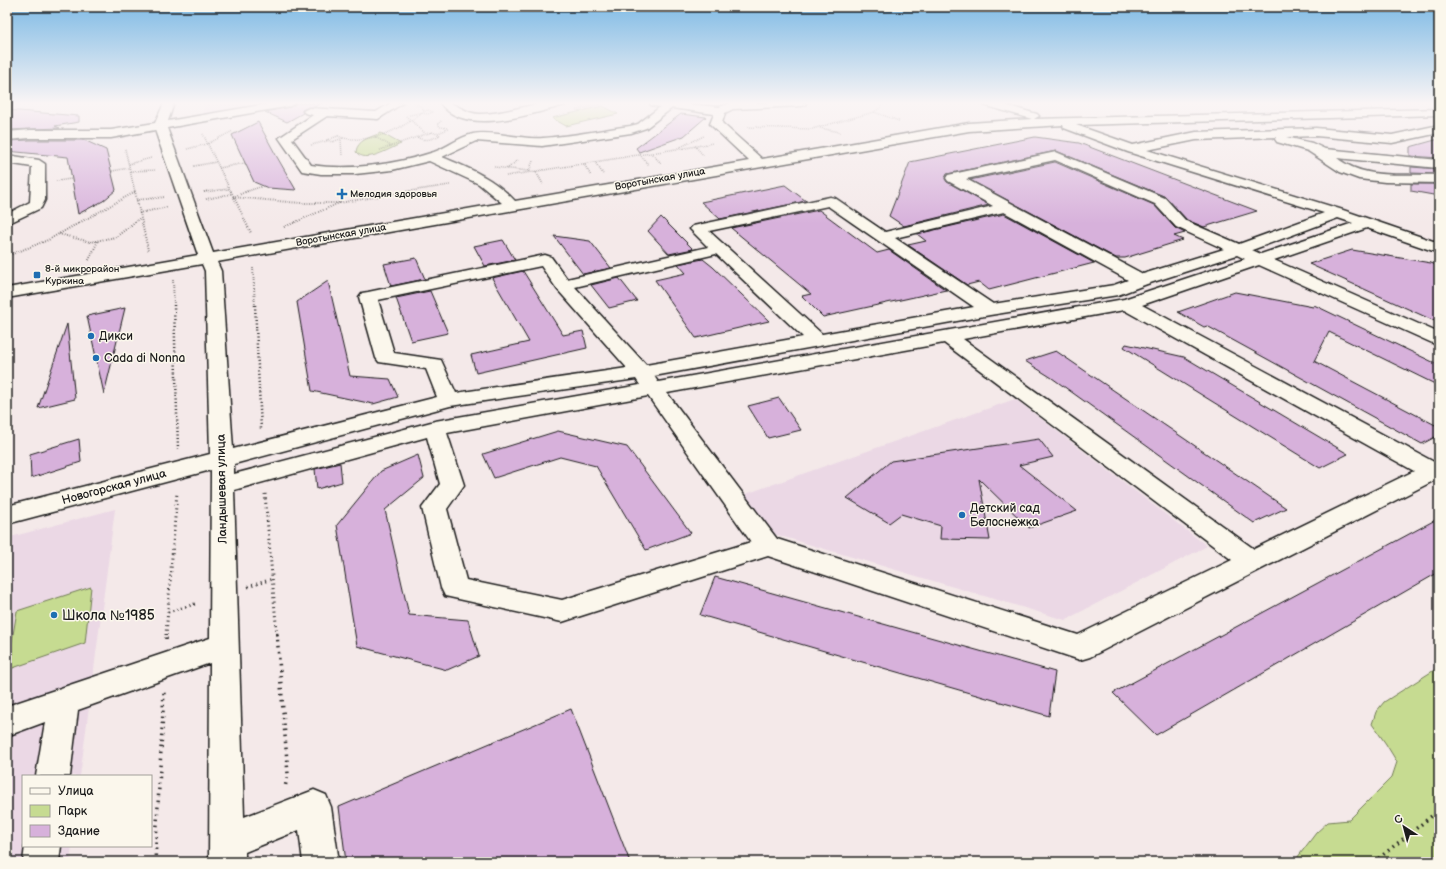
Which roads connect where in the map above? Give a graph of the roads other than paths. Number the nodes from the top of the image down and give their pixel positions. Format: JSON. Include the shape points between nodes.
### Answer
{"nodes":[{"id":1,"x":166,"y":144,"type":"edge"},
{"id":2,"x":289,"y":144,"type":"edge"},
{"id":3,"x":459,"y":144,"type":"edge"},
{"id":4,"x":736,"y":144,"type":"edge"},
{"id":5,"x":869,"y":144,"type":"edge"},
{"id":6,"x":1117,"y":144,"type":"edge"},
{"id":7,"x":1156,"y":144,"type":"edge"},
{"id":8,"x":1297,"y":144,"type":"edge"},
{"id":9,"x":1132,"y":149,"type":"junction"},
{"id":10,"x":1322,"y":153,"type":"junction"},
{"id":11,"x":428,"y":157,"type":"junction"},
{"id":12,"x":7,"y":159,"type":"edge"},
{"id":13,"x":758,"y":162,"type":"junction"},
{"id":14,"x":1439,"y":164,"type":"edge"},
{"id":15,"x":1439,"y":179,"type":"edge"},
{"id":16,"x":511,"y":205,"type":"junction"},
{"id":17,"x":1005,"y":207,"type":"junction"},
{"id":18,"x":1338,"y":213,"type":"junction"},
{"id":19,"x":7,"y":220,"type":"edge"},
{"id":20,"x":1368,"y":224,"type":"junction"},
{"id":21,"x":882,"y":237,"type":"junction"},
{"id":22,"x":1439,"y":248,"type":"edge"},
{"id":23,"x":719,"y":249,"type":"junction"},
{"id":24,"x":1237,"y":250,"type":"junction"},
{"id":25,"x":207,"y":258,"type":"junction"},
{"id":26,"x":1262,"y":260,"type":"junction"},
{"id":27,"x":1141,"y":280,"type":"junction"},
{"id":28,"x":563,"y":285,"type":"junction"},
{"id":29,"x":7,"y":293,"type":"edge"},
{"id":30,"x":1127,"y":304,"type":"junction"},
{"id":31,"x":990,"y":310,"type":"junction"},
{"id":32,"x":947,"y":336,"type":"junction"},
{"id":33,"x":1439,"y":340,"type":"edge"},
{"id":34,"x":818,"y":341,"type":"junction"},
{"id":35,"x":641,"y":372,"type":"junction"},
{"id":36,"x":653,"y":389,"type":"junction"},
{"id":37,"x":449,"y":400,"type":"junction"},
{"id":38,"x":435,"y":428,"type":"junction"},
{"id":39,"x":222,"y":458,"type":"junction"},
{"id":40,"x":1436,"y":470,"type":"edge"},
{"id":41,"x":222,"y":485,"type":"junction"},
{"id":42,"x":7,"y":515,"type":"edge"},
{"id":43,"x":768,"y":546,"type":"junction"},
{"id":44,"x":1252,"y":561,"type":"junction"},
{"id":45,"x":225,"y":645,"type":"junction"},
{"id":46,"x":64,"y":701,"type":"junction"},
{"id":47,"x":7,"y":721,"type":"edge"},
{"id":48,"x":53,"y":775,"type":"edge"},
{"id":49,"x":43,"y":847,"type":"edge"},
{"id":50,"x":227,"y":852,"type":"edge"},
{"id":51,"x":41,"y":862,"type":"edge"},
{"id":52,"x":321,"y":862,"type":"edge"}],
"edges":[{"from":1,"to":25,"type":"street","name":"Ландышевая улица"},
{"from":2,"to":11,"type":"street","via":[[307,168],[357,171]]},
{"from":3,"to":11,"type":"street"},
{"from":4,"to":13,"type":"street"},
{"from":5,"to":13,"type":"street","name":"Воротынская улица"},
{"from":6,"to":9,"type":"street"},
{"from":7,"to":9,"type":"street"},
{"from":8,"to":10,"type":"street"},
{"from":9,"to":18,"type":"street"},
{"from":10,"to":14,"type":"street"},
{"from":10,"to":15,"type":"street","via":[[1334,164],[1354,173],[1385,178]]},
{"from":11,"to":16,"type":"street","via":[[484,180],[500,192]]},
{"from":12,"to":19,"type":"street","via":[[39,164],[36,205]]},
{"from":13,"to":16,"type":"street","name":"Воротынская улица"},
{"from":16,"to":25,"type":"street","name":"Воротынская улица"},
{"from":17,"to":21,"type":"street"},
{"from":17,"to":24,"type":"street","via":[[952,178],[1056,156],[1160,201],[1181,224]]},
{"from":17,"to":27,"type":"street"},
{"from":18,"to":20,"type":"street"},
{"from":18,"to":24,"type":"street","name":"Новогорская улица"},
{"from":20,"to":22,"type":"street"},
{"from":20,"to":26,"type":"street"},
{"from":21,"to":23,"type":"street","via":[[830,202],[698,229]]},
{"from":21,"to":31,"type":"street"},
{"from":23,"to":28,"type":"street"},
{"from":23,"to":34,"type":"street"},
{"from":24,"to":26,"type":"street"},
{"from":24,"to":27,"type":"street","name":"Новогорская улица"},
{"from":25,"to":29,"type":"street","name":"Воротынская улица"},
{"from":25,"to":39,"type":"street","name":"Ландышевая улица","via":[[213,271]]},
{"from":26,"to":30,"type":"street"},
{"from":26,"to":33,"type":"street"},
{"from":27,"to":31,"type":"street","name":"Новогорская улица","via":[[1118,290]]},
{"from":28,"to":35,"type":"street"},
{"from":28,"to":37,"type":"street","via":[[545,260],[368,297],[386,358],[434,364]]},
{"from":30,"to":32,"type":"street"},
{"from":30,"to":40,"type":"street"},
{"from":31,"to":34,"type":"street","name":"Новогорская улица"},
{"from":32,"to":36,"type":"street"},
{"from":32,"to":44,"type":"street"},
{"from":34,"to":35,"type":"street","name":"Новогорская улица"},
{"from":35,"to":36,"type":"street"},
{"from":35,"to":37,"type":"street","name":"Новогорская улица"},
{"from":36,"to":38,"type":"street"},
{"from":36,"to":43,"type":"street"},
{"from":37,"to":39,"type":"street","name":"Новогорская улица"},
{"from":38,"to":41,"type":"street"},
{"from":38,"to":43,"type":"street","via":[[452,485],[434,508],[455,588],[562,611]]},
{"from":39,"to":41,"type":"street","name":"Ландышевая улица"},
{"from":39,"to":42,"type":"street","name":"Новогорская улица"},
{"from":40,"to":44,"type":"street"},
{"from":41,"to":45,"type":"street","name":"Ландышевая улица"},
{"from":43,"to":44,"type":"street","via":[[1080,648]]},
{"from":45,"to":46,"type":"street"},
{"from":45,"to":50,"type":"street","name":"Ландышевая улица"},
{"from":46,"to":47,"type":"street"},
{"from":46,"to":48,"type":"street"},
{"from":49,"to":51,"type":"street"},
{"from":50,"to":52,"type":"street","via":[[277,821],[314,807]]}]}
